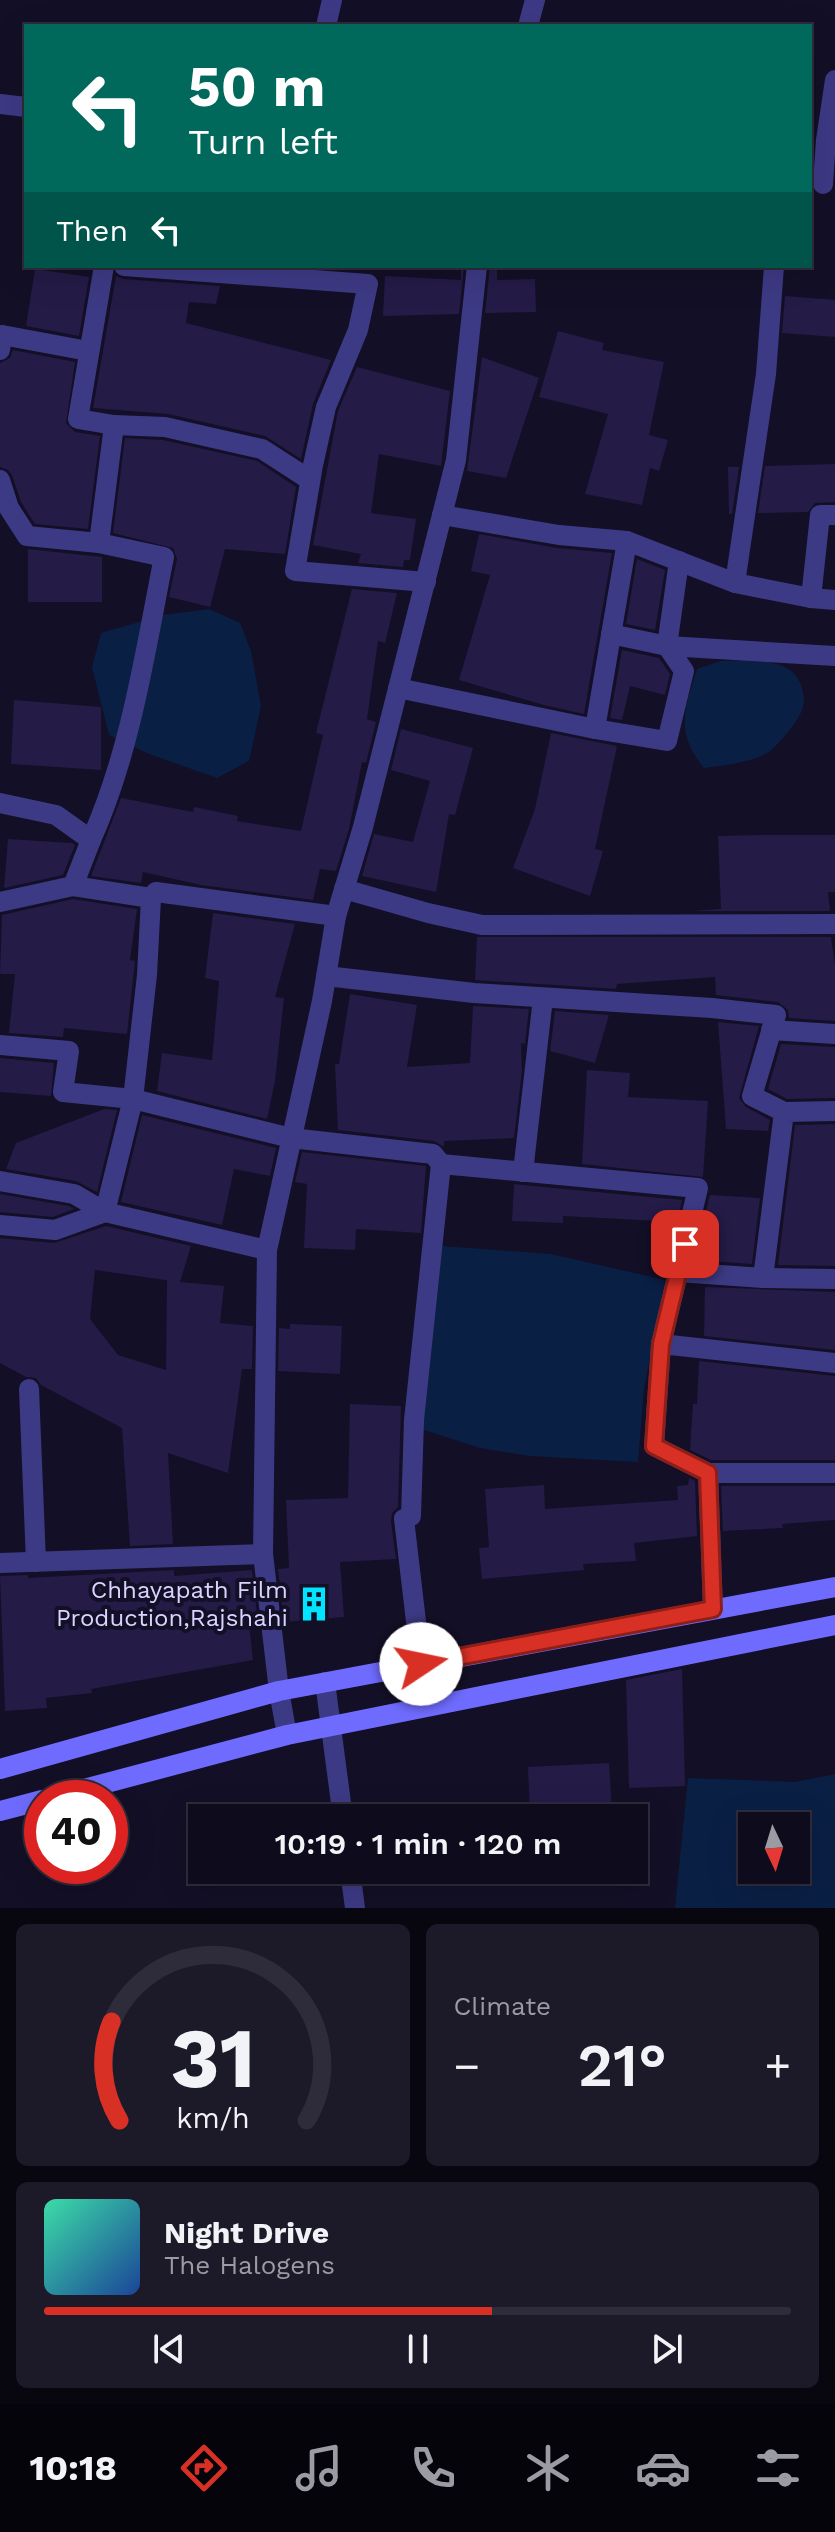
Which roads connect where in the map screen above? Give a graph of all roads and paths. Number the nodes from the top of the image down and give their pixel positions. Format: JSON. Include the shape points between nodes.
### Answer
{"nodes":[{"id":1,"x":332,"y":0,"type":"edge"},
{"id":2,"x":535,"y":0,"type":"edge"},
{"id":3,"x":326,"y":24,"type":"edge"},
{"id":4,"x":529,"y":24,"type":"edge"},
{"id":5,"x":835,"y":80,"type":"edge"},
{"id":6,"x":0,"y":104,"type":"edge"},
{"id":7,"x":24,"y":107,"type":"edge"},
{"id":8,"x":823,"y":184,"type":"edge"},
{"id":9,"x":104,"y":268,"type":"edge"},
{"id":10,"x":180,"y":268,"type":"edge"},
{"id":11,"x":477,"y":268,"type":"edge"},
{"id":12,"x":774,"y":268,"type":"edge"},
{"id":13,"x":265,"y":271,"type":"edge"},
{"id":14,"x":0,"y":350,"type":"edge"},
{"id":15,"x":88,"y":351,"type":"junction"},
{"id":16,"x":114,"y":425,"type":"junction"},
{"id":17,"x":0,"y":480,"type":"edge"},
{"id":18,"x":310,"y":480,"type":"junction"},
{"id":19,"x":442,"y":515,"type":"junction"},
{"id":20,"x":835,"y":515,"type":"edge"},
{"id":21,"x":627,"y":541,"type":"junction"},
{"id":22,"x":99,"y":543,"type":"junction"},
{"id":23,"x":679,"y":561,"type":"junction"},
{"id":24,"x":426,"y":582,"type":"junction"},
{"id":25,"x":735,"y":583,"type":"junction"},
{"id":26,"x":811,"y":598,"type":"junction"},
{"id":27,"x":835,"y":600,"type":"edge"},
{"id":28,"x":611,"y":634,"type":"junction"},
{"id":29,"x":667,"y":646,"type":"junction"},
{"id":30,"x":835,"y":656,"type":"edge"},
{"id":31,"x":398,"y":688,"type":"junction"},
{"id":32,"x":595,"y":729,"type":"junction"},
{"id":33,"x":0,"y":803,"type":"edge"},
{"id":34,"x":91,"y":840,"type":"junction"},
{"id":35,"x":73,"y":886,"type":"junction"},
{"id":36,"x":344,"y":889,"type":"junction"},
{"id":37,"x":151,"y":898,"type":"junction"},
{"id":38,"x":0,"y":902,"type":"edge"},
{"id":39,"x":336,"y":916,"type":"junction"},
{"id":40,"x":835,"y":924,"type":"edge"},
{"id":41,"x":326,"y":976,"type":"junction"},
{"id":42,"x":543,"y":998,"type":"junction"},
{"id":43,"x":771,"y":1030,"type":"junction"},
{"id":44,"x":835,"y":1034,"type":"edge"},
{"id":45,"x":0,"y":1045,"type":"edge"},
{"id":46,"x":133,"y":1099,"type":"junction"},
{"id":47,"x":835,"y":1111,"type":"edge"},
{"id":48,"x":784,"y":1112,"type":"junction"},
{"id":49,"x":291,"y":1138,"type":"junction"},
{"id":50,"x":441,"y":1164,"type":"junction"},
{"id":51,"x":523,"y":1172,"type":"junction"},
{"id":52,"x":0,"y":1181,"type":"edge"},
{"id":53,"x":105,"y":1212,"type":"junction"},
{"id":54,"x":0,"y":1225,"type":"edge"},
{"id":55,"x":267,"y":1250,"type":"junction"},
{"id":56,"x":678,"y":1272,"type":"junction"},
{"id":57,"x":763,"y":1278,"type":"junction"},
{"id":58,"x":835,"y":1279,"type":"edge"},
{"id":59,"x":661,"y":1344,"type":"junction"},
{"id":60,"x":835,"y":1363,"type":"edge"},
{"id":61,"x":29,"y":1389,"type":"dead end"},
{"id":62,"x":708,"y":1473,"type":"junction"},
{"id":63,"x":835,"y":1473,"type":"edge"},
{"id":64,"x":263,"y":1554,"type":"junction"},
{"id":65,"x":36,"y":1562,"type":"junction"},
{"id":66,"x":0,"y":1563,"type":"edge"},
{"id":67,"x":835,"y":1587,"type":"edge"},
{"id":68,"x":713,"y":1609,"type":"junction"},
{"id":69,"x":835,"y":1625,"type":"edge"},
{"id":70,"x":421,"y":1664,"type":"junction"},
{"id":71,"x":325,"y":1682,"type":"junction"},
{"id":72,"x":279,"y":1691,"type":"junction"},
{"id":73,"x":330,"y":1726,"type":"junction"},
{"id":74,"x":287,"y":1735,"type":"junction"},
{"id":75,"x":0,"y":1769,"type":"edge"},
{"id":76,"x":118,"y":1780,"type":"edge"},
{"id":77,"x":341,"y":1804,"type":"edge"},
{"id":78,"x":24,"y":1805,"type":"edge"},
{"id":79,"x":0,"y":1811,"type":"edge"},
{"id":80,"x":352,"y":1884,"type":"edge"},
{"id":81,"x":355,"y":1908,"type":"edge"}],
"edges":[{"from":1,"to":3,"type":"street"},
{"from":2,"to":4,"type":"street"},
{"from":5,"to":8,"type":"street"},
{"from":6,"to":7,"type":"street"},
{"from":9,"to":15,"type":"street"},
{"from":10,"to":13,"type":"street"},
{"from":11,"to":19,"type":"street","via":[[456,460]]},
{"from":12,"to":25,"type":"street","via":[[766,374]]},
{"from":13,"to":18,"type":"street","via":[[368,284],[358,330],[326,407]]},
{"from":14,"to":15,"type":"street","via":[[2,335]]},
{"from":15,"to":16,"type":"street","via":[[78,419]]},
{"from":16,"to":18,"type":"street","via":[[165,427],[262,449]]},
{"from":16,"to":22,"type":"street"},
{"from":17,"to":22,"type":"street","via":[[9,508],[27,536]]},
{"from":18,"to":24,"type":"street","via":[[295,571]]},
{"from":19,"to":21,"type":"street"},
{"from":19,"to":24,"type":"street"},
{"from":20,"to":26,"type":"street","via":[[820,515]]},
{"from":21,"to":23,"type":"street"},
{"from":21,"to":28,"type":"street"},
{"from":22,"to":34,"type":"street","via":[[164,557],[111,797]]},
{"from":23,"to":25,"type":"street"},
{"from":23,"to":29,"type":"street"},
{"from":24,"to":31,"type":"street"},
{"from":25,"to":26,"type":"street"},
{"from":26,"to":27,"type":"street"},
{"from":28,"to":29,"type":"street"},
{"from":28,"to":32,"type":"street"},
{"from":29,"to":30,"type":"street"},
{"from":29,"to":32,"type":"street","via":[[684,671],[667,741]]},
{"from":31,"to":32,"type":"street"},
{"from":31,"to":36,"type":"street"},
{"from":33,"to":34,"type":"street","via":[[56,815]]},
{"from":34,"to":35,"type":"street"},
{"from":35,"to":37,"type":"street"},
{"from":35,"to":38,"type":"street"},
{"from":36,"to":39,"type":"street"},
{"from":36,"to":40,"type":"street","via":[[482,925]]},
{"from":37,"to":39,"type":"street","via":[[156,892]]},
{"from":37,"to":46,"type":"street"},
{"from":39,"to":41,"type":"street"},
{"from":41,"to":42,"type":"street"},
{"from":41,"to":49,"type":"street"},
{"from":42,"to":43,"type":"street","via":[[776,1015]]},
{"from":42,"to":51,"type":"street"},
{"from":43,"to":44,"type":"street"},
{"from":43,"to":48,"type":"street","via":[[752,1096]]},
{"from":45,"to":46,"type":"street","via":[[69,1051],[63,1092]]},
{"from":46,"to":49,"type":"street"},
{"from":46,"to":53,"type":"street"},
{"from":47,"to":48,"type":"street"},
{"from":48,"to":57,"type":"street"},
{"from":49,"to":50,"type":"street","via":[[433,1154]]},
{"from":49,"to":55,"type":"street"},
{"from":50,"to":51,"type":"street"},
{"from":50,"to":70,"type":"street","via":[[414,1420],[411,1516],[404,1519]]},
{"from":51,"to":56,"type":"street","via":[[698,1188]]},
{"from":52,"to":53,"type":"street","via":[[74,1194]]},
{"from":53,"to":54,"type":"street","via":[[55,1230]]},
{"from":53,"to":55,"type":"street"},
{"from":55,"to":64,"type":"street"},
{"from":56,"to":57,"type":"street"},
{"from":56,"to":59,"type":"street"},
{"from":57,"to":58,"type":"street"},
{"from":59,"to":60,"type":"street"},
{"from":59,"to":62,"type":"street","via":[[654,1446]]},
{"from":61,"to":65,"type":"street"},
{"from":62,"to":63,"type":"street"},
{"from":62,"to":68,"type":"street"},
{"from":64,"to":65,"type":"street"},
{"from":64,"to":72,"type":"street"},
{"from":65,"to":66,"type":"street"},
{"from":67,"to":68,"type":"street"},
{"from":68,"to":70,"type":"street"},
{"from":69,"to":73,"type":"street"},
{"from":70,"to":71,"type":"street"},
{"from":71,"to":72,"type":"street"},
{"from":71,"to":73,"type":"street"},
{"from":72,"to":74,"type":"street"},
{"from":72,"to":75,"type":"street"},
{"from":73,"to":74,"type":"street"},
{"from":73,"to":77,"type":"street"},
{"from":74,"to":76,"type":"street"},
{"from":78,"to":79,"type":"street"},
{"from":80,"to":81,"type":"street"}]}
